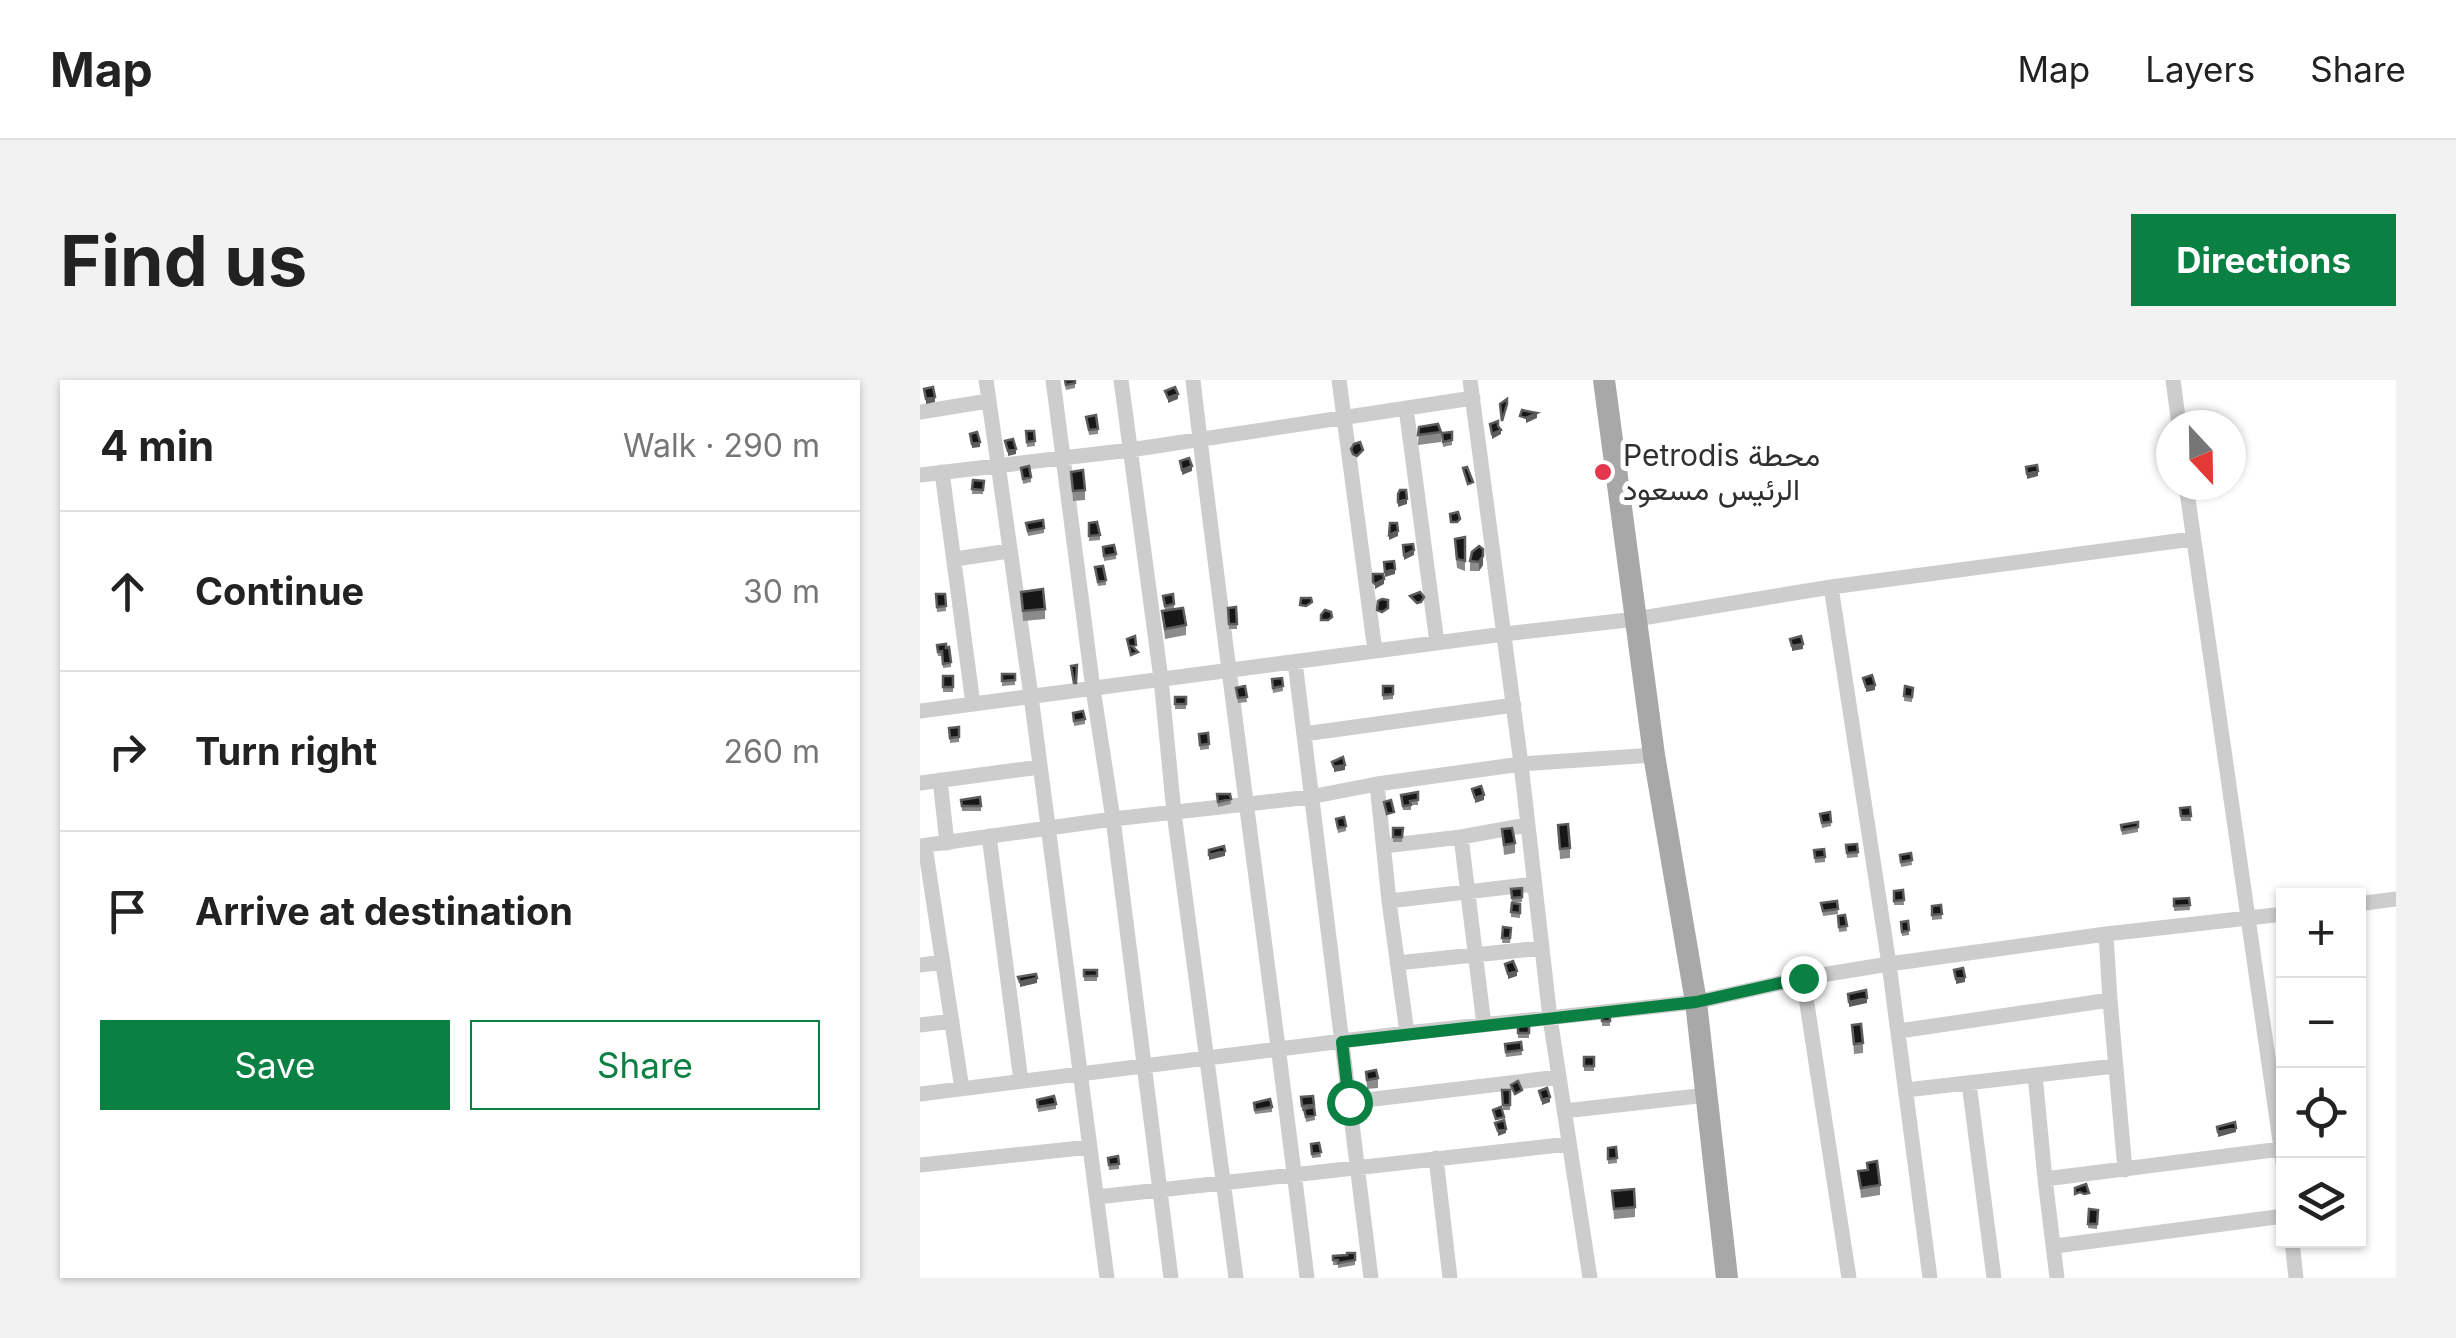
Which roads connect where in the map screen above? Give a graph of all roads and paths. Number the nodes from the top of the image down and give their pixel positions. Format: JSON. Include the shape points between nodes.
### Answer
{"nodes":[{"id":1,"x":986,"y":380,"type":"edge"},
{"id":2,"x":1053,"y":380,"type":"edge"},
{"id":3,"x":1121,"y":380,"type":"edge"},
{"id":4,"x":1193,"y":380,"type":"edge"},
{"id":5,"x":1339,"y":380,"type":"edge"},
{"id":6,"x":1470,"y":380,"type":"edge"},
{"id":7,"x":1604,"y":380,"type":"edge"},
{"id":8,"x":2173,"y":380,"type":"edge"},
{"id":9,"x":1473,"y":398,"type":"junction"},
{"id":10,"x":988,"y":401,"type":"junction"},
{"id":11,"x":920,"y":403,"type":"edge"},
{"id":12,"x":1406,"y":408,"type":"junction"},
{"id":13,"x":2176,"y":410,"type":"edge"},
{"id":14,"x":921,"y":412,"type":"edge"},
{"id":15,"x":1344,"y":417,"type":"junction"},
{"id":16,"x":1200,"y":439,"type":"junction"},
{"id":17,"x":1130,"y":450,"type":"junction"},
{"id":18,"x":1065,"y":458,"type":"junction"},
{"id":19,"x":997,"y":464,"type":"junction"},
{"id":20,"x":942,"y":472,"type":"junction"},
{"id":21,"x":920,"y":474,"type":"edge"},
{"id":22,"x":2188,"y":500,"type":"edge"},
{"id":23,"x":2192,"y":539,"type":"junction"},
{"id":24,"x":1009,"y":551,"type":"junction"},
{"id":25,"x":955,"y":560,"type":"junction"},
{"id":26,"x":1831,"y":587,"type":"junction"},
{"id":27,"x":1636,"y":619,"type":"junction"},
{"id":28,"x":1504,"y":634,"type":"junction"},
{"id":29,"x":1436,"y":643,"type":"junction"},
{"id":30,"x":1375,"y":651,"type":"junction"},
{"id":31,"x":1294,"y":662,"type":"junction"},
{"id":32,"x":1227,"y":670,"type":"junction"},
{"id":33,"x":1161,"y":680,"type":"junction"},
{"id":34,"x":1093,"y":689,"type":"junction"},
{"id":35,"x":1031,"y":696,"type":"junction"},
{"id":36,"x":973,"y":704,"type":"junction"},
{"id":37,"x":1514,"y":705,"type":"junction"},
{"id":38,"x":920,"y":711,"type":"edge"},
{"id":39,"x":1304,"y":734,"type":"junction"},
{"id":40,"x":1654,"y":754,"type":"junction"},
{"id":41,"x":1522,"y":764,"type":"junction"},
{"id":42,"x":1040,"y":767,"type":"junction"},
{"id":43,"x":940,"y":780,"type":"junction"},
{"id":44,"x":920,"y":783,"type":"edge"},
{"id":45,"x":1377,"y":784,"type":"junction"},
{"id":46,"x":1310,"y":797,"type":"junction"},
{"id":47,"x":1247,"y":805,"type":"junction"},
{"id":48,"x":1174,"y":813,"type":"junction"},
{"id":49,"x":1114,"y":819,"type":"junction"},
{"id":50,"x":1527,"y":824,"type":"junction"},
{"id":51,"x":1048,"y":828,"type":"junction"},
{"id":52,"x":989,"y":836,"type":"junction"},
{"id":53,"x":1461,"y":837,"type":"junction"},
{"id":54,"x":947,"y":842,"type":"junction"},
{"id":55,"x":923,"y":846,"type":"edge"},
{"id":56,"x":1384,"y":846,"type":"junction"},
{"id":57,"x":1534,"y":884,"type":"junction"},
{"id":58,"x":1468,"y":891,"type":"junction"},
{"id":59,"x":2396,"y":899,"type":"edge"},
{"id":60,"x":1390,"y":901,"type":"junction"},
{"id":61,"x":2366,"y":903,"type":"edge"},
{"id":62,"x":2276,"y":915,"type":"edge"},
{"id":63,"x":2248,"y":919,"type":"junction"},
{"id":64,"x":2106,"y":934,"type":"junction"},
{"id":65,"x":1542,"y":948,"type":"junction"},
{"id":66,"x":1476,"y":956,"type":"junction"},
{"id":67,"x":943,"y":962,"type":"junction"},
{"id":68,"x":1397,"y":963,"type":"junction"},
{"id":69,"x":1889,"y":964,"type":"junction"},
{"id":70,"x":920,"y":965,"type":"edge"},
{"id":71,"x":1803,"y":978,"type":"junction"},
{"id":72,"x":2110,"y":1000,"type":"junction"},
{"id":73,"x":1696,"y":1002,"type":"junction"},
{"id":74,"x":1550,"y":1018,"type":"junction"},
{"id":75,"x":952,"y":1021,"type":"junction"},
{"id":76,"x":920,"y":1025,"type":"edge"},
{"id":77,"x":1484,"y":1026,"type":"junction"},
{"id":78,"x":1899,"y":1031,"type":"junction"},
{"id":79,"x":1407,"y":1033,"type":"junction"},
{"id":80,"x":1342,"y":1042,"type":"junction"},
{"id":81,"x":1278,"y":1049,"type":"junction"},
{"id":82,"x":1208,"y":1057,"type":"junction"},
{"id":83,"x":1143,"y":1066,"type":"junction"},
{"id":84,"x":2116,"y":1066,"type":"junction"},
{"id":85,"x":1080,"y":1074,"type":"junction"},
{"id":86,"x":2036,"y":1075,"type":"junction"},
{"id":87,"x":1559,"y":1077,"type":"junction"},
{"id":88,"x":1021,"y":1081,"type":"junction"},
{"id":89,"x":1969,"y":1083,"type":"junction"},
{"id":90,"x":962,"y":1089,"type":"junction"},
{"id":91,"x":1906,"y":1090,"type":"junction"},
{"id":92,"x":920,"y":1094,"type":"edge"},
{"id":93,"x":1707,"y":1096,"type":"junction"},
{"id":94,"x":1349,"y":1102,"type":"junction"},
{"id":95,"x":1564,"y":1111,"type":"junction"},
{"id":96,"x":2276,"y":1114,"type":"edge"},
{"id":97,"x":1569,"y":1144,"type":"junction"},
{"id":98,"x":1090,"y":1147,"type":"junction"},
{"id":99,"x":2276,"y":1150,"type":"edge"},
{"id":100,"x":1436,"y":1158,"type":"junction"},
{"id":101,"x":920,"y":1165,"type":"edge"},
{"id":102,"x":1356,"y":1166,"type":"junction"},
{"id":103,"x":2125,"y":1170,"type":"junction"},
{"id":104,"x":1294,"y":1174,"type":"junction"},
{"id":105,"x":2045,"y":1180,"type":"junction"},
{"id":106,"x":1222,"y":1182,"type":"junction"},
{"id":107,"x":1159,"y":1189,"type":"junction"},
{"id":108,"x":1097,"y":1198,"type":"junction"},
{"id":109,"x":2276,"y":1217,"type":"edge"},
{"id":110,"x":2055,"y":1246,"type":"junction"},
{"id":111,"x":2293,"y":1248,"type":"edge"},
{"id":112,"x":1107,"y":1278,"type":"edge"},
{"id":113,"x":1170,"y":1278,"type":"edge"},
{"id":114,"x":1236,"y":1278,"type":"edge"},
{"id":115,"x":1307,"y":1278,"type":"edge"},
{"id":116,"x":1371,"y":1278,"type":"edge"},
{"id":117,"x":1450,"y":1278,"type":"edge"},
{"id":118,"x":1590,"y":1278,"type":"edge"},
{"id":119,"x":1727,"y":1278,"type":"edge"},
{"id":120,"x":1849,"y":1278,"type":"edge"},
{"id":121,"x":1930,"y":1278,"type":"edge"},
{"id":122,"x":1994,"y":1278,"type":"edge"},
{"id":123,"x":2057,"y":1278,"type":"edge"},
{"id":124,"x":2296,"y":1278,"type":"edge"}],
"edges":[{"from":1,"to":10,"type":"street"},
{"from":2,"to":18,"type":"street"},
{"from":3,"to":17,"type":"street"},
{"from":4,"to":16,"type":"street"},
{"from":5,"to":15,"type":"street"},
{"from":6,"to":9,"type":"street"},
{"from":7,"to":27,"type":"main road"},
{"from":8,"to":13,"type":"street"},
{"from":9,"to":12,"type":"street"},
{"from":9,"to":28,"type":"street"},
{"from":10,"to":14,"type":"street"},
{"from":10,"to":19,"type":"street"},
{"from":11,"to":14,"type":"street"},
{"from":12,"to":15,"type":"street"},
{"from":12,"to":29,"type":"street"},
{"from":15,"to":16,"type":"street"},
{"from":15,"to":30,"type":"street"},
{"from":16,"to":17,"type":"street"},
{"from":16,"to":32,"type":"street"},
{"from":17,"to":18,"type":"street"},
{"from":17,"to":33,"type":"street"},
{"from":18,"to":19,"type":"street"},
{"from":18,"to":34,"type":"street"},
{"from":19,"to":20,"type":"street"},
{"from":19,"to":24,"type":"street"},
{"from":20,"to":21,"type":"street"},
{"from":20,"to":25,"type":"street"},
{"from":22,"to":23,"type":"street"},
{"from":23,"to":26,"type":"street"},
{"from":23,"to":63,"type":"street"},
{"from":24,"to":25,"type":"street"},
{"from":24,"to":35,"type":"street"},
{"from":25,"to":36,"type":"street"},
{"from":26,"to":27,"type":"street"},
{"from":26,"to":69,"type":"street"},
{"from":27,"to":28,"type":"street"},
{"from":27,"to":40,"type":"main road"},
{"from":28,"to":29,"type":"street"},
{"from":28,"to":37,"type":"street"},
{"from":29,"to":30,"type":"street"},
{"from":30,"to":31,"type":"street"},
{"from":31,"to":32,"type":"street"},
{"from":31,"to":39,"type":"street"},
{"from":32,"to":33,"type":"street"},
{"from":32,"to":47,"type":"street"},
{"from":33,"to":34,"type":"street"},
{"from":33,"to":48,"type":"street"},
{"from":34,"to":35,"type":"street"},
{"from":34,"to":49,"type":"street"},
{"from":35,"to":36,"type":"street"},
{"from":35,"to":42,"type":"street"},
{"from":36,"to":38,"type":"street"},
{"from":37,"to":39,"type":"street"},
{"from":37,"to":41,"type":"street"},
{"from":39,"to":46,"type":"street"},
{"from":40,"to":41,"type":"street"},
{"from":40,"to":73,"type":"main road"},
{"from":41,"to":45,"type":"street"},
{"from":41,"to":50,"type":"street"},
{"from":42,"to":43,"type":"street"},
{"from":42,"to":51,"type":"street"},
{"from":43,"to":44,"type":"street"},
{"from":43,"to":54,"type":"street"},
{"from":45,"to":46,"type":"street"},
{"from":45,"to":56,"type":"street"},
{"from":46,"to":47,"type":"street"},
{"from":46,"to":80,"type":"street"},
{"from":47,"to":48,"type":"street"},
{"from":47,"to":81,"type":"street"},
{"from":48,"to":49,"type":"street"},
{"from":48,"to":82,"type":"street"},
{"from":49,"to":51,"type":"street"},
{"from":49,"to":83,"type":"street"},
{"from":50,"to":53,"type":"street"},
{"from":50,"to":57,"type":"street"},
{"from":51,"to":52,"type":"street"},
{"from":51,"to":85,"type":"street"},
{"from":52,"to":54,"type":"street"},
{"from":52,"to":88,"type":"street"},
{"from":53,"to":56,"type":"street"},
{"from":53,"to":58,"type":"street"},
{"from":54,"to":55,"type":"street"},
{"from":55,"to":67,"type":"street"},
{"from":56,"to":60,"type":"street"},
{"from":57,"to":58,"type":"street"},
{"from":57,"to":65,"type":"street"},
{"from":58,"to":60,"type":"street"},
{"from":58,"to":66,"type":"street"},
{"from":59,"to":61,"type":"street"},
{"from":60,"to":68,"type":"street"},
{"from":62,"to":63,"type":"street"},
{"from":63,"to":64,"type":"street"},
{"from":63,"to":96,"type":"street"},
{"from":64,"to":69,"type":"street"},
{"from":64,"to":72,"type":"street"},
{"from":65,"to":66,"type":"street"},
{"from":65,"to":74,"type":"street"},
{"from":66,"to":68,"type":"street"},
{"from":66,"to":77,"type":"street"},
{"from":67,"to":70,"type":"street"},
{"from":67,"to":75,"type":"street"},
{"from":68,"to":79,"type":"street"},
{"from":69,"to":71,"type":"street"},
{"from":69,"to":78,"type":"street"},
{"from":71,"to":73,"type":"street"},
{"from":71,"to":120,"type":"street"},
{"from":72,"to":78,"type":"street"},
{"from":72,"to":84,"type":"street"},
{"from":73,"to":74,"type":"street"},
{"from":73,"to":93,"type":"main road"},
{"from":74,"to":77,"type":"street"},
{"from":74,"to":87,"type":"street"},
{"from":75,"to":76,"type":"street"},
{"from":75,"to":90,"type":"street"},
{"from":77,"to":79,"type":"street"},
{"from":78,"to":91,"type":"street"},
{"from":79,"to":80,"type":"street"},
{"from":80,"to":81,"type":"street"},
{"from":80,"to":94,"type":"street"},
{"from":81,"to":82,"type":"street"},
{"from":81,"to":104,"type":"street"},
{"from":82,"to":83,"type":"street"},
{"from":82,"to":106,"type":"street"},
{"from":83,"to":85,"type":"street"},
{"from":83,"to":107,"type":"street"},
{"from":84,"to":86,"type":"street"},
{"from":84,"to":103,"type":"street"},
{"from":85,"to":88,"type":"street"},
{"from":85,"to":98,"type":"street"},
{"from":86,"to":89,"type":"street"},
{"from":86,"to":105,"type":"street"},
{"from":87,"to":94,"type":"street"},
{"from":87,"to":95,"type":"street"},
{"from":88,"to":90,"type":"street"},
{"from":89,"to":91,"type":"street"},
{"from":89,"to":122,"type":"street"},
{"from":90,"to":92,"type":"street"},
{"from":91,"to":121,"type":"street"},
{"from":93,"to":95,"type":"street"},
{"from":93,"to":119,"type":"main road"},
{"from":94,"to":102,"type":"street"},
{"from":95,"to":97,"type":"street"},
{"from":97,"to":100,"type":"street"},
{"from":97,"to":118,"type":"street"},
{"from":98,"to":101,"type":"street"},
{"from":98,"to":108,"type":"street"},
{"from":99,"to":103,"type":"street"},
{"from":100,"to":102,"type":"street"},
{"from":100,"to":117,"type":"street"},
{"from":102,"to":104,"type":"street"},
{"from":102,"to":116,"type":"street"},
{"from":103,"to":105,"type":"street"},
{"from":104,"to":106,"type":"street"},
{"from":104,"to":115,"type":"street"},
{"from":105,"to":110,"type":"street"},
{"from":106,"to":107,"type":"street"},
{"from":106,"to":114,"type":"street"},
{"from":107,"to":108,"type":"street"},
{"from":107,"to":113,"type":"street"},
{"from":108,"to":112,"type":"street"},
{"from":109,"to":110,"type":"street"},
{"from":110,"to":123,"type":"street"},
{"from":111,"to":124,"type":"street"}]}
